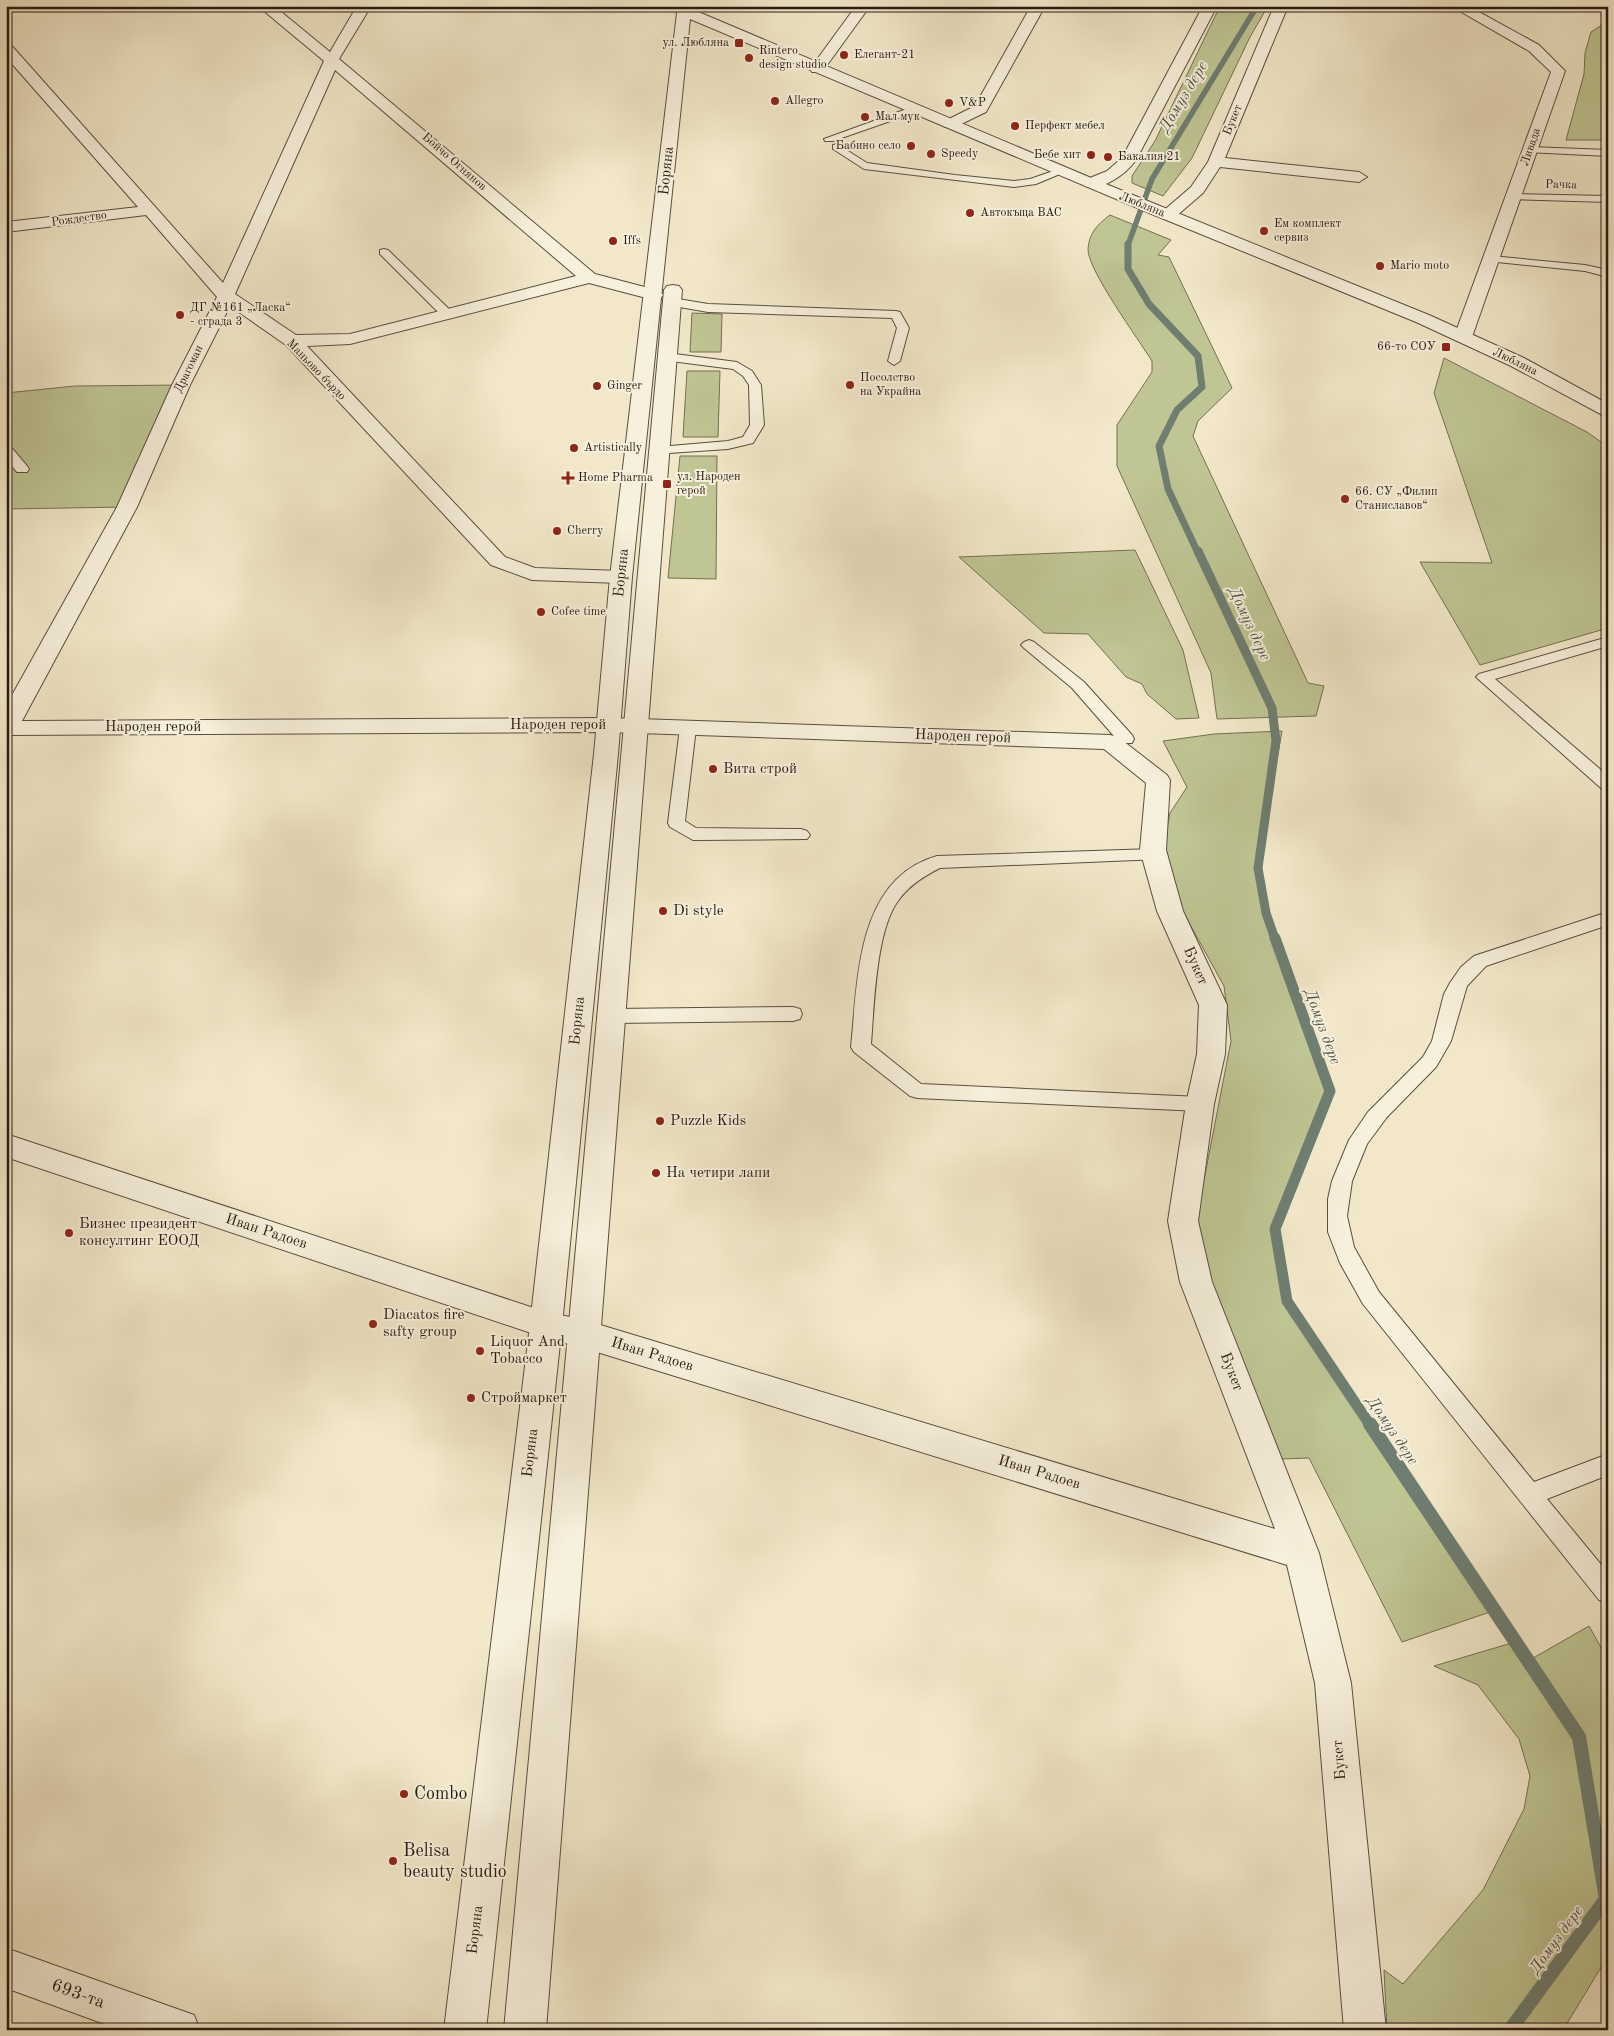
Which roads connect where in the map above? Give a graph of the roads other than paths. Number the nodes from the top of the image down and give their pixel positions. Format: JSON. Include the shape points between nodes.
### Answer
{"nodes":[{"id":1,"x":265,"y":6,"type":"edge"},
{"id":2,"x":364,"y":6,"type":"edge"},
{"id":3,"x":863,"y":6,"type":"edge"},
{"id":4,"x":1038,"y":6,"type":"edge"},
{"id":5,"x":1210,"y":6,"type":"edge"},
{"id":6,"x":1458,"y":6,"type":"edge"},
{"id":7,"x":1279,"y":8,"type":"edge"},
{"id":8,"x":684,"y":11,"type":"edge"},
{"id":9,"x":6,"y":48,"type":"edge"},
{"id":10,"x":332,"y":60,"type":"junction"},
{"id":11,"x":817,"y":69,"type":"junction"},
{"id":12,"x":915,"y":109,"type":"junction"},
{"id":13,"x":950,"y":124,"type":"junction"},
{"id":14,"x":829,"y":139,"type":"dead end"},
{"id":15,"x":837,"y":147,"type":"dead end"},
{"id":16,"x":1530,"y":150,"type":"junction"},
{"id":17,"x":1608,"y":153,"type":"edge"},
{"id":18,"x":1216,"y":162,"type":"junction"},
{"id":19,"x":1062,"y":171,"type":"junction"},
{"id":20,"x":1359,"y":177,"type":"dead end"},
{"id":21,"x":1091,"y":183,"type":"junction"},
{"id":22,"x":1514,"y":197,"type":"junction"},
{"id":23,"x":1608,"y":199,"type":"edge"},
{"id":24,"x":151,"y":210,"type":"junction"},
{"id":25,"x":1163,"y":213,"type":"junction"},
{"id":26,"x":6,"y":227,"type":"edge"},
{"id":27,"x":384,"y":252,"type":"dead end"},
{"id":28,"x":1491,"y":259,"type":"junction"},
{"id":29,"x":1608,"y":274,"type":"edge"},
{"id":30,"x":589,"y":278,"type":"junction"},
{"id":31,"x":226,"y":296,"type":"junction"},
{"id":32,"x":663,"y":298,"type":"junction"},
{"id":33,"x":448,"y":315,"type":"junction"},
{"id":34,"x":1463,"y":337,"type":"junction"},
{"id":35,"x":292,"y":341,"type":"junction"},
{"id":36,"x":667,"y":357,"type":"junction"},
{"id":37,"x":894,"y":361,"type":"dead end"},
{"id":38,"x":1606,"y":409,"type":"edge"},
{"id":39,"x":6,"y":450,"type":"edge"},
{"id":40,"x":659,"y":451,"type":"junction"},
{"id":41,"x":22,"y":469,"type":"dead end"},
{"id":42,"x":621,"y":577,"type":"junction"},
{"id":43,"x":1608,"y":641,"type":"edge"},
{"id":44,"x":1029,"y":644,"type":"dead end"},
{"id":45,"x":1484,"y":677,"type":"joint"},
{"id":46,"x":622,"y":726,"type":"junction"},
{"id":47,"x":6,"y":728,"type":"edge"},
{"id":48,"x":688,"y":728,"type":"junction"},
{"id":49,"x":1118,"y":740,"type":"junction"},
{"id":50,"x":1608,"y":785,"type":"edge"},
{"id":51,"x":801,"y":835,"type":"dead end"},
{"id":52,"x":1154,"y":855,"type":"junction"},
{"id":53,"x":1608,"y":918,"type":"edge"},
{"id":54,"x":792,"y":1014,"type":"dead end"},
{"id":55,"x":613,"y":1016,"type":"junction"},
{"id":56,"x":1200,"y":1104,"type":"junction"},
{"id":57,"x":6,"y":1145,"type":"edge"},
{"id":58,"x":546,"y":1324,"type":"junction"},
{"id":59,"x":584,"y":1334,"type":"junction"},
{"id":60,"x":1608,"y":1464,"type":"edge"},
{"id":61,"x":1529,"y":1495,"type":"junction"},
{"id":62,"x":1302,"y":1553,"type":"junction"},
{"id":63,"x":1608,"y":1592,"type":"edge"},
{"id":64,"x":6,"y":1968,"type":"edge"},
{"id":65,"x":179,"y":2030,"type":"edge"},
{"id":66,"x":465,"y":2030,"type":"edge"},
{"id":67,"x":525,"y":2030,"type":"edge"},
{"id":68,"x":1365,"y":2030,"type":"edge"}],
"edges":[{"from":1,"to":10,"type":"street","name":"Бойчо Огнянов"},
{"from":2,"to":10,"type":"street","name":"Драгоман"},
{"from":3,"to":11,"type":"street"},
{"from":4,"to":13,"type":"street","via":[[982,110]]},
{"from":5,"to":21,"type":"street","via":[[1128,160],[1113,174]]},
{"from":6,"to":16,"type":"street","name":"Ливада","via":[[1534,48],[1558,71]]},
{"from":7,"to":18,"type":"street","name":"Букет"},
{"from":8,"to":11,"type":"street","name":"Любляна"},
{"from":8,"to":32,"type":"street","name":"Боряна"},
{"from":9,"to":24,"type":"street","name":"Маньово бърдо"},
{"from":10,"to":30,"type":"street","name":"Бойчо Огнянов"},
{"from":10,"to":31,"type":"street","name":"Драгоман"},
{"from":11,"to":12,"type":"street","name":"Любляна"},
{"from":12,"to":13,"type":"street","name":"Любляна"},
{"from":12,"to":14,"type":"lane"},
{"from":13,"to":19,"type":"street","name":"Любляна"},
{"from":15,"to":19,"type":"lane","via":[[864,166],[862,176],[990,186],[1032,182]]},
{"from":16,"to":17,"type":"lane"},
{"from":16,"to":22,"type":"street","name":"Ливада"},
{"from":18,"to":20,"type":"street"},
{"from":18,"to":25,"type":"street","name":"Букет","via":[[1197,190]]},
{"from":19,"to":21,"type":"street","name":"Любляна"},
{"from":21,"to":25,"type":"street","name":"Любляна"},
{"from":22,"to":23,"type":"lane","name":"Рачка"},
{"from":22,"to":28,"type":"street","name":"Ливада"},
{"from":24,"to":26,"type":"street","name":"Рождество"},
{"from":24,"to":31,"type":"street","name":"Маньово бърдо"},
{"from":25,"to":34,"type":"street","name":"Любляна"},
{"from":27,"to":33,"type":"lane"},
{"from":28,"to":29,"type":"lane","via":[[1585,268]]},
{"from":28,"to":34,"type":"street","name":"Ливада"},
{"from":30,"to":32,"type":"street","name":"Бойчо Огнянов"},
{"from":30,"to":33,"type":"street"},
{"from":31,"to":35,"type":"street","name":"Маньово бърдо"},
{"from":31,"to":47,"type":"street","name":"Драгоман","via":[[180,385],[127,507]]},
{"from":32,"to":36,"type":"street","name":"Боряна"},
{"from":32,"to":37,"type":"lane","via":[[708,308],[896,315],[903,328]]},
{"from":32,"to":42,"type":"street","name":"Боряна"},
{"from":33,"to":35,"type":"street","via":[[350,339]]},
{"from":34,"to":38,"type":"street","name":"Любляна"},
{"from":35,"to":42,"type":"street","name":"Маньово бърдо","via":[[498,561],[532,574]]},
{"from":36,"to":40,"type":"street","name":"Боряна"},
{"from":36,"to":40,"type":"lane","via":[[737,366],[748,374],[755,385],[757,425],[748,440],[728,445]]},
{"from":39,"to":41,"type":"lane"},
{"from":40,"to":46,"type":"street","name":"Боряна"},
{"from":42,"to":46,"type":"street","name":"Боряна"},
{"from":43,"to":45,"type":"lane"},
{"from":44,"to":49,"type":"lane","via":[[1078,685]]},
{"from":45,"to":50,"type":"lane"},
{"from":46,"to":47,"type":"street","name":"Народен герой"},
{"from":46,"to":48,"type":"street","name":"Народен герой"},
{"from":46,"to":55,"type":"street","name":"Боряна"},
{"from":46,"to":58,"type":"street","name":"Боряна"},
{"from":48,"to":49,"type":"street","name":"Народен герой"},
{"from":48,"to":51,"type":"lane","via":[[676,823],[693,834]]},
{"from":49,"to":52,"type":"street","name":"Букет","via":[[1158,780]]},
{"from":52,"to":56,"type":"street","name":"Букет","via":[[1170,911],[1213,1005],[1211,1054]]},
{"from":52,"to":56,"type":"lane","via":[[937,862],[910,877],[887,903],[877,932],[861,1047],[917,1091]]},
{"from":53,"to":61,"type":"lane","via":[[1480,961],[1465,972],[1455,987],[1435,1053],[1362,1132],[1337,1196],[1336,1215],[1341,1244],[1371,1298]]},
{"from":54,"to":55,"type":"lane"},
{"from":55,"to":59,"type":"street","name":"Боряна"},
{"from":56,"to":62,"type":"street","name":"Букет","via":[[1183,1221],[1196,1282]]},
{"from":57,"to":58,"type":"street","name":"Иван Радоев"},
{"from":58,"to":59,"type":"street","name":"Иван Радоев"},
{"from":58,"to":66,"type":"street","name":"Боряна"},
{"from":59,"to":62,"type":"street","name":"Иван Радоев"},
{"from":59,"to":67,"type":"street","name":"Боряна"},
{"from":60,"to":61,"type":"lane"},
{"from":61,"to":63,"type":"lane"},
{"from":62,"to":68,"type":"street","name":"Букет","via":[[1333,1683]]},
{"from":64,"to":65,"type":"street","name":"693-та"}]}
